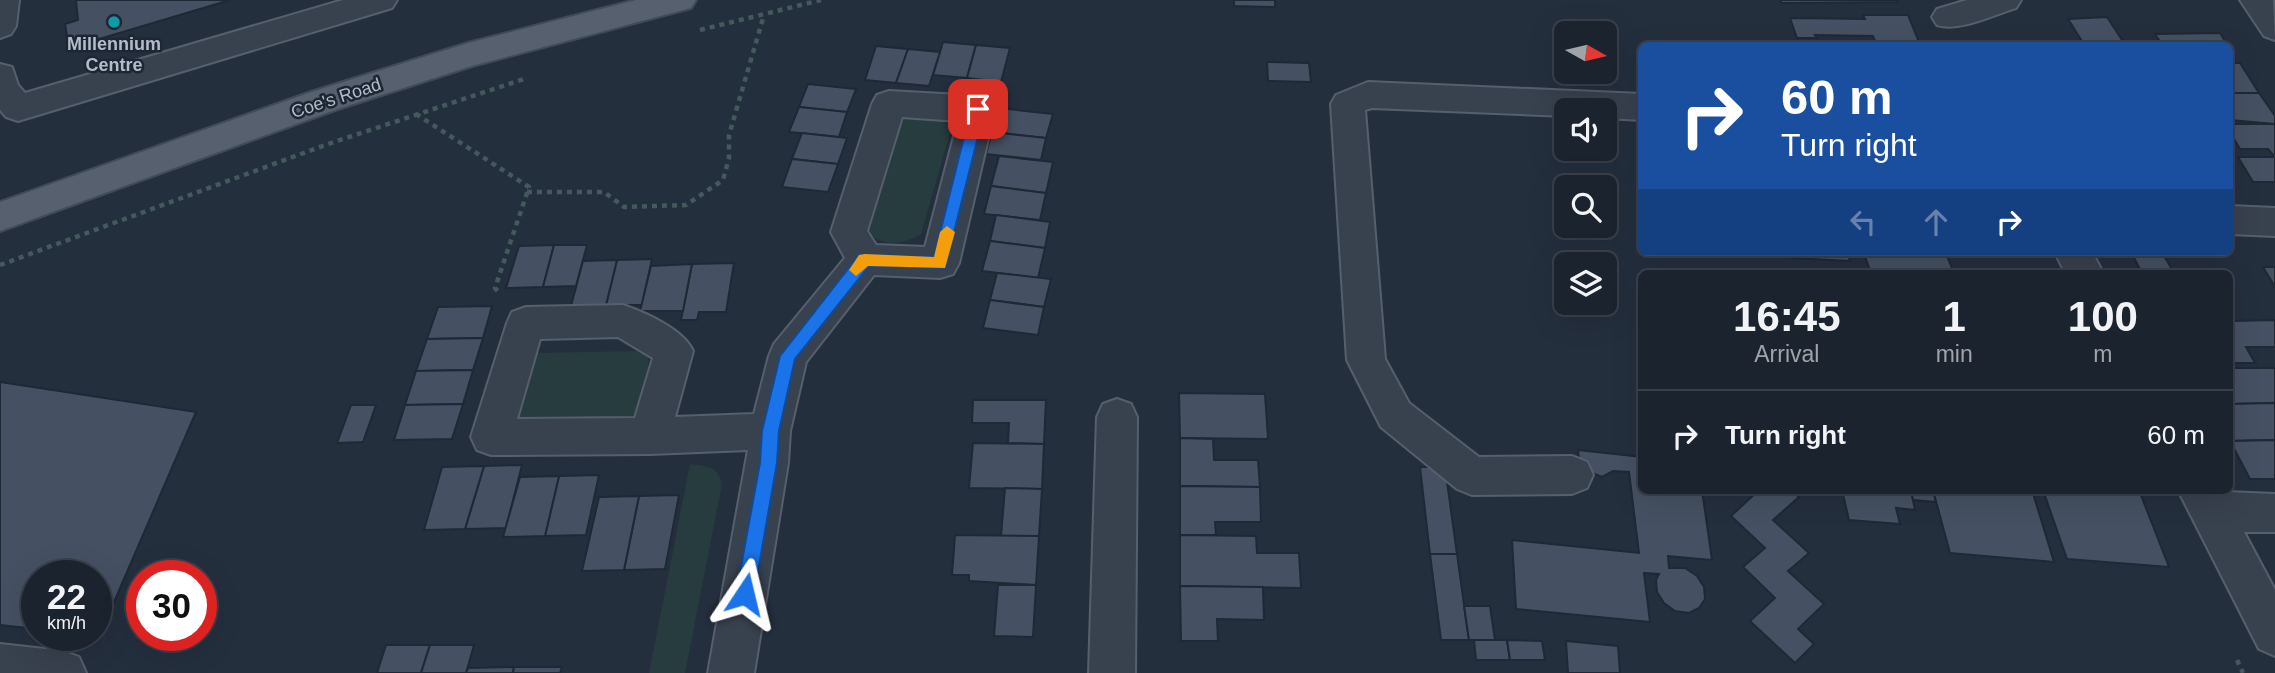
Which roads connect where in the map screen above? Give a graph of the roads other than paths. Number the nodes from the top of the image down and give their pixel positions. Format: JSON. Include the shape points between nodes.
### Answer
{"nodes":[{"id":1,"x":3,"y":0,"type":"edge"},
{"id":2,"x":380,"y":0,"type":"edge"},
{"id":3,"x":680,"y":0,"type":"edge"},
{"id":4,"x":2005,"y":0,"type":"edge"},
{"id":5,"x":2256,"y":0,"type":"edge"},
{"id":6,"x":1944,"y":9,"type":"edge"},
{"id":7,"x":0,"y":26,"type":"edge"},
{"id":8,"x":2275,"y":28,"type":"edge"},
{"id":9,"x":1961,"y":42,"type":"edge"},
{"id":10,"x":0,"y":76,"type":"edge"},
{"id":11,"x":1638,"y":107,"type":"edge"},
{"id":12,"x":0,"y":216,"type":"edge"},
{"id":13,"x":2233,"y":220,"type":"edge"},
{"id":14,"x":2275,"y":222,"type":"edge"},
{"id":15,"x":865,"y":260,"type":"junction"},
{"id":16,"x":1116,"y":417,"type":"dead end"},
{"id":17,"x":770,"y":431,"type":"junction"},
{"id":18,"x":650,"y":436,"type":"junction"},
{"id":19,"x":1572,"y":475,"type":"dead end"},
{"id":20,"x":2205,"y":501,"type":"edge"},
{"id":21,"x":2275,"y":513,"type":"edge"},
{"id":22,"x":2275,"y":634,"type":"edge"},
{"id":23,"x":0,"y":666,"type":"edge"},
{"id":24,"x":63,"y":673,"type":"edge"},
{"id":25,"x":731,"y":673,"type":"edge"},
{"id":26,"x":1112,"y":673,"type":"edge"}],
"edges":[{"from":1,"to":7,"type":"street"},
{"from":2,"to":10,"type":"street","via":[[18,108],[2,89]]},
{"from":3,"to":12,"type":"main road","name":"Coe's Road","via":[[468,55],[323,101]]},
{"from":4,"to":6,"type":"street"},
{"from":5,"to":8,"type":"street"},
{"from":6,"to":9,"type":"street"},
{"from":11,"to":19,"type":"street","via":[[1368,95],[1348,104],[1366,360],[1395,415],[1472,476]]},
{"from":13,"to":14,"type":"street"},
{"from":15,"to":15,"type":"street","via":[[849,232],[888,104],[978,109],[940,263]]},
{"from":15,"to":17,"type":"street","via":[[788,356]]},
{"from":16,"to":26,"type":"street"},
{"from":17,"to":18,"type":"street"},
{"from":17,"to":25,"type":"street"},
{"from":18,"to":18,"type":"street","via":[[491,437],[526,323],[624,321],[674,351]]},
{"from":20,"to":21,"type":"street"},
{"from":20,"to":22,"type":"street"},
{"from":23,"to":24,"type":"street"}]}
